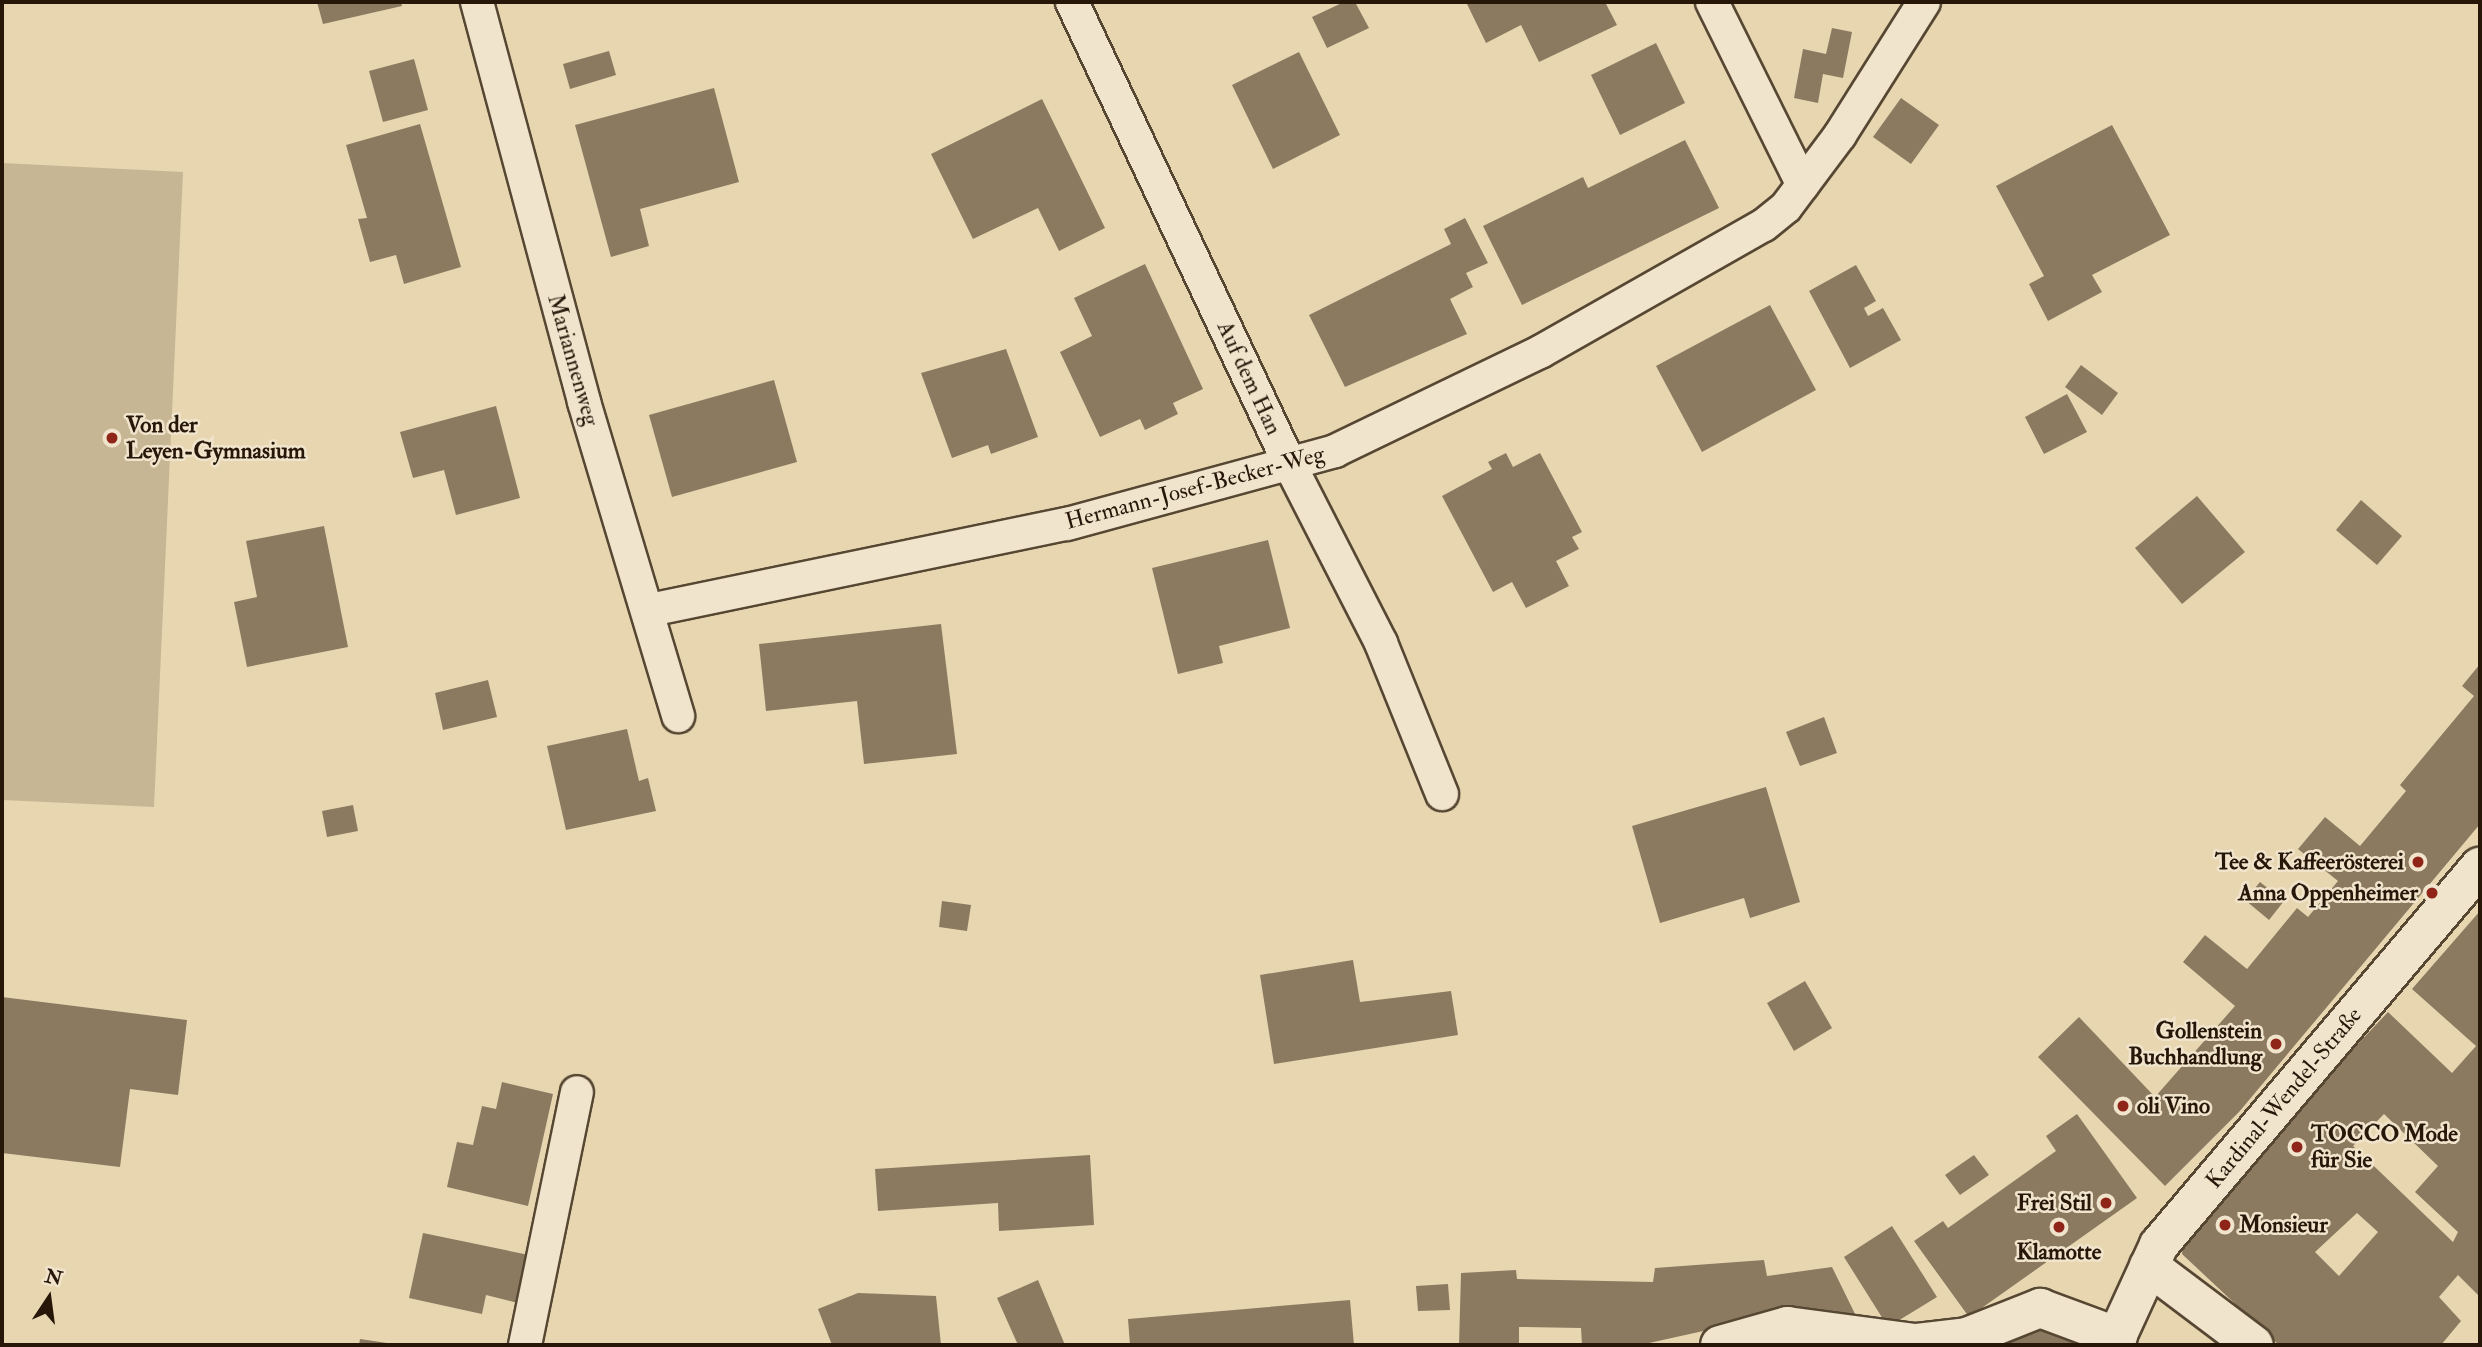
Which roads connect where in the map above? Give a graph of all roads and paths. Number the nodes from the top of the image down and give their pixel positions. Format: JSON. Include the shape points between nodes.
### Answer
{"nodes":[{"id":1,"x":477,"y":2,"type":"edge"},
{"id":2,"x":1072,"y":2,"type":"edge"},
{"id":3,"x":1712,"y":2,"type":"edge"},
{"id":4,"x":1924,"y":2,"type":"edge"},
{"id":5,"x":1803,"y":185,"type":"junction"},
{"id":6,"x":1290,"y":465,"type":"junction"},
{"id":7,"x":650,"y":610,"type":"junction"},
{"id":8,"x":678,"y":716,"type":"dead end"},
{"id":9,"x":1442,"y":794,"type":"dead end"},
{"id":10,"x":2480,"y":867,"type":"edge"},
{"id":11,"x":576,"y":1092,"type":"dead end"},
{"id":12,"x":2149,"y":1266,"type":"junction"},
{"id":13,"x":2116,"y":1341,"type":"edge"},
{"id":14,"x":1914,"y":1344,"type":"edge"},
{"id":15,"x":525,"y":1345,"type":"edge"},
{"id":16,"x":1720,"y":1345,"type":"edge"},
{"id":17,"x":2253,"y":1345,"type":"edge"}],
"edges":[{"from":1,"to":7,"type":"lane","name":"Mariannenweg","via":[[584,402]]},
{"from":2,"to":6,"type":"lane","name":"Auf dem Han"},
{"from":3,"to":5,"type":"lane"},
{"from":4,"to":5,"type":"lane","name":"Hermann-Josef-Becker-Weg"},
{"from":5,"to":6,"type":"lane","name":"Hermann-Josef-Becker-Weg","via":[[1764,225],[1540,352],[1335,451]]},
{"from":6,"to":7,"type":"lane","name":"Hermann-Josef-Becker-Weg","via":[[1067,524]]},
{"from":6,"to":9,"type":"lane","name":"Auf dem Han","via":[[1381,643]]},
{"from":7,"to":8,"type":"lane","name":"Mariannenweg"},
{"from":10,"to":12,"type":"street","name":"Kardinal-Wendel-Straße","via":[[2159,1245]]},
{"from":11,"to":15,"type":"lane"},
{"from":12,"to":13,"type":"street","name":"Kardinal-Wendel-Straße"},
{"from":12,"to":17,"type":"street"},
{"from":13,"to":14,"type":"street","via":[[2040,1308],[1967,1337]]},
{"from":14,"to":16,"type":"street","via":[[1787,1326]]}]}
